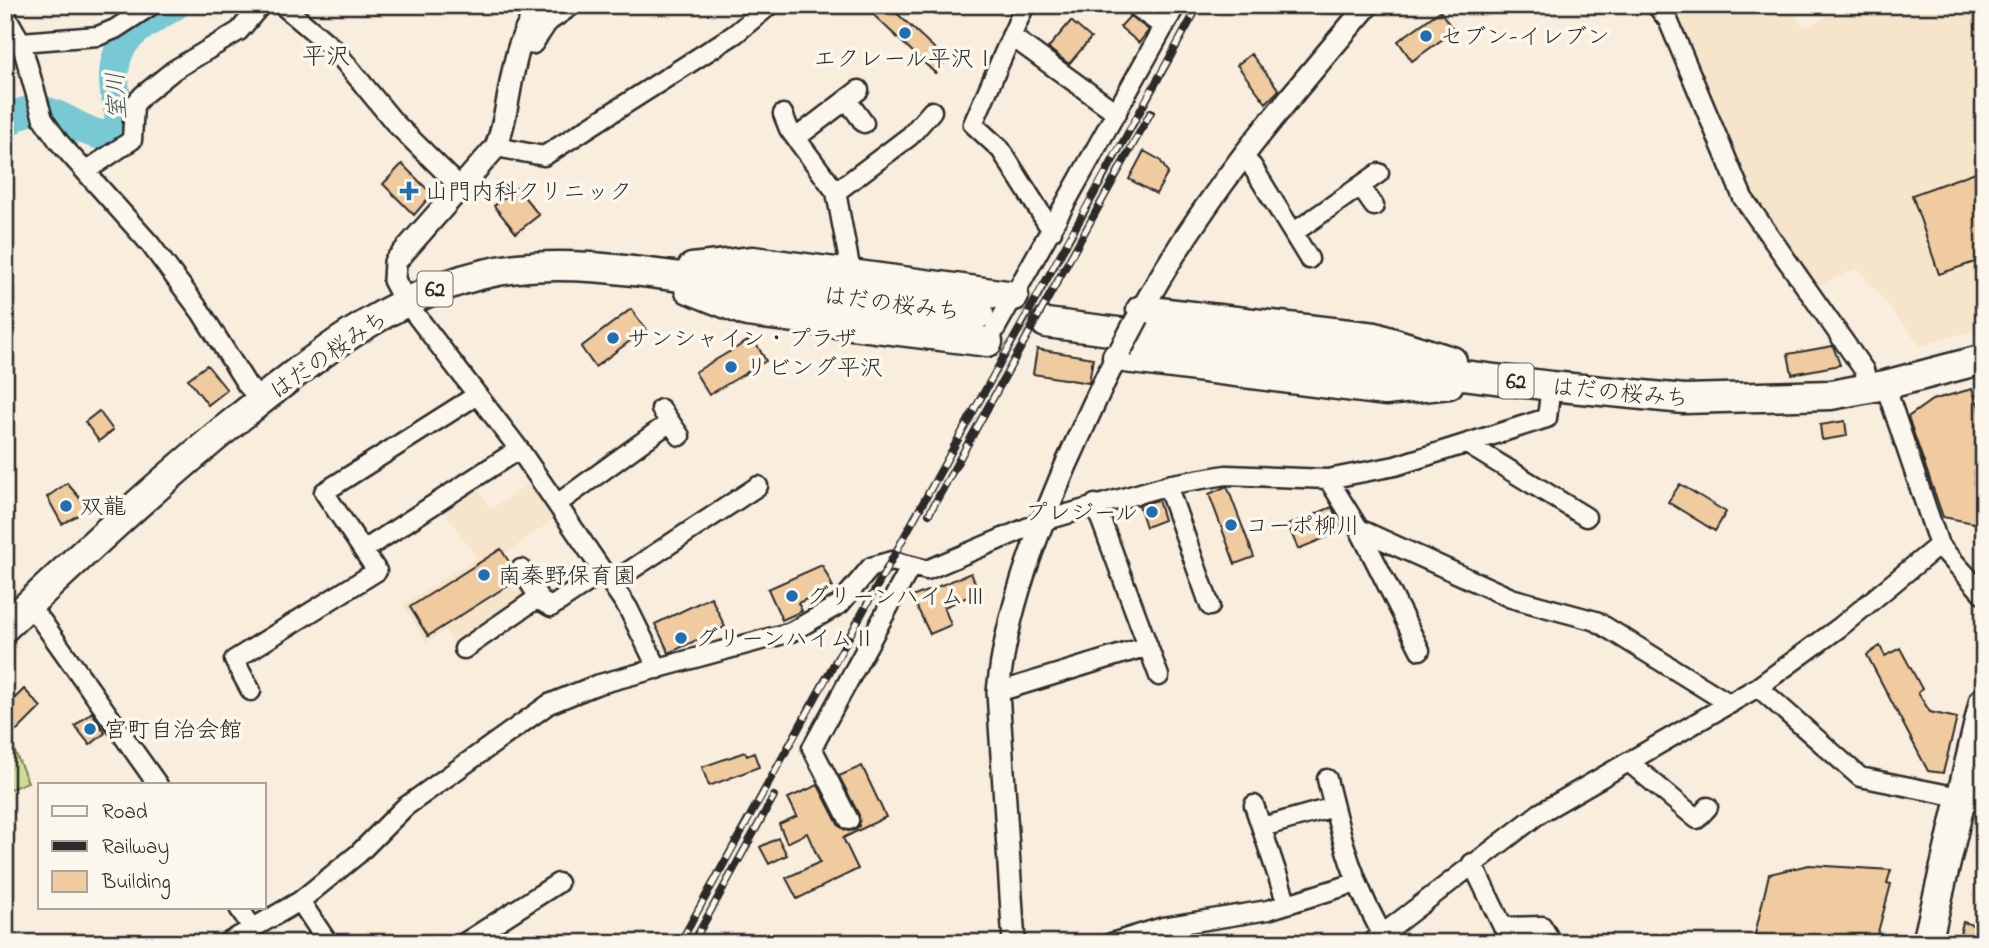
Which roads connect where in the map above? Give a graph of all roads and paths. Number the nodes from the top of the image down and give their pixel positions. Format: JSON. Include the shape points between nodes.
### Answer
{"nodes":[{"id":1,"x":152,"y":5,"type":"edge"},
{"id":2,"x":261,"y":5,"type":"edge"},
{"id":3,"x":282,"y":5,"type":"edge"},
{"id":4,"x":570,"y":5,"type":"edge"},
{"id":5,"x":770,"y":5,"type":"edge"},
{"id":6,"x":1025,"y":5,"type":"edge"},
{"id":7,"x":1134,"y":5,"type":"edge"},
{"id":8,"x":1176,"y":5,"type":"edge"},
{"id":9,"x":1368,"y":5,"type":"edge"},
{"id":10,"x":1656,"y":5,"type":"edge"},
{"id":11,"x":538,"y":11,"type":"edge"},
{"id":12,"x":5,"y":14,"type":"edge"},
{"id":13,"x":1164,"y":27,"type":"junction"},
{"id":14,"x":1012,"y":36,"type":"junction"},
{"id":15,"x":21,"y":42,"type":"junction"},
{"id":16,"x":932,"y":111,"type":"dead end"},
{"id":17,"x":1117,"y":113,"type":"junction"},
{"id":18,"x":783,"y":114,"type":"dead end"},
{"id":19,"x":864,"y":123,"type":"dead end"},
{"id":20,"x":796,"y":138,"type":"junction"},
{"id":21,"x":496,"y":147,"type":"junction"},
{"id":22,"x":1242,"y":156,"type":"junction"},
{"id":23,"x":86,"y":171,"type":"junction"},
{"id":24,"x":1379,"y":173,"type":"dead end"},
{"id":25,"x":1360,"y":186,"type":"junction"},
{"id":26,"x":460,"y":187,"type":"junction"},
{"id":27,"x":836,"y":192,"type":"junction"},
{"id":28,"x":1374,"y":206,"type":"dead end"},
{"id":29,"x":1052,"y":231,"type":"junction"},
{"id":30,"x":1293,"y":233,"type":"junction"},
{"id":31,"x":1309,"y":259,"type":"dead end"},
{"id":32,"x":851,"y":272,"type":"junction"},
{"id":33,"x":662,"y":275,"type":"junction"},
{"id":34,"x":1014,"y":296,"type":"junction"},
{"id":35,"x":405,"y":301,"type":"junction"},
{"id":36,"x":979,"y":314,"type":"tunnel mouth"},
{"id":37,"x":1139,"y":314,"type":"junction"},
{"id":38,"x":1046,"y":323,"type":"tunnel mouth"},
{"id":39,"x":988,"y":342,"type":"joint"},
{"id":40,"x":1118,"y":354,"type":"junction"},
{"id":41,"x":1984,"y":359,"type":"edge"},
{"id":42,"x":1470,"y":376,"type":"junction"},
{"id":43,"x":1551,"y":386,"type":"junction"},
{"id":44,"x":1877,"y":387,"type":"junction"},
{"id":45,"x":477,"y":395,"type":"junction"},
{"id":46,"x":261,"y":400,"type":"junction"},
{"id":47,"x":670,"y":422,"type":"dead end"},
{"id":48,"x":1467,"y":444,"type":"junction"},
{"id":49,"x":519,"y":449,"type":"junction"},
{"id":50,"x":1328,"y":479,"type":"junction"},
{"id":51,"x":1167,"y":485,"type":"junction"},
{"id":52,"x":758,"y":486,"type":"dead end"},
{"id":53,"x":556,"y":504,"type":"junction"},
{"id":54,"x":1095,"y":504,"type":"junction"},
{"id":55,"x":1586,"y":517,"type":"dead end"},
{"id":56,"x":1042,"y":521,"type":"junction"},
{"id":57,"x":1359,"y":528,"type":"junction"},
{"id":58,"x":1939,"y":545,"type":"junction"},
{"id":59,"x":364,"y":550,"type":"junction"},
{"id":60,"x":911,"y":566,"type":"junction"},
{"id":61,"x":521,"y":569,"type":"dead end"},
{"id":62,"x":607,"y":577,"type":"junction"},
{"id":63,"x":1984,"y":595,"type":"edge"},
{"id":64,"x":539,"y":597,"type":"junction"},
{"id":65,"x":28,"y":606,"type":"junction"},
{"id":66,"x":1210,"y":606,"type":"dead end"},
{"id":67,"x":5,"y":628,"type":"edge"},
{"id":68,"x":1148,"y":646,"type":"junction"},
{"id":69,"x":475,"y":647,"type":"dead end"},
{"id":70,"x":1420,"y":650,"type":"dead end"},
{"id":71,"x":658,"y":669,"type":"junction"},
{"id":72,"x":1159,"y":676,"type":"dead end"},
{"id":73,"x":1758,"y":687,"type":"junction"},
{"id":74,"x":251,"y":691,"type":"dead end"},
{"id":75,"x":998,"y":692,"type":"junction"},
{"id":76,"x":1984,"y":701,"type":"edge"},
{"id":77,"x":1730,"y":704,"type":"junction"},
{"id":78,"x":1630,"y":763,"type":"junction"},
{"id":79,"x":1327,"y":779,"type":"dead end"},
{"id":80,"x":157,"y":783,"type":"edge"},
{"id":81,"x":1973,"y":799,"type":"edge"},
{"id":82,"x":1254,"y":806,"type":"dead end"},
{"id":83,"x":1334,"y":807,"type":"junction"},
{"id":84,"x":1702,"y":819,"type":"dead end"},
{"id":85,"x":849,"y":820,"type":"dead end"},
{"id":86,"x":1262,"y":827,"type":"junction"},
{"id":87,"x":1472,"y":863,"type":"junction"},
{"id":88,"x":558,"y":883,"type":"dead end"},
{"id":89,"x":1356,"y":883,"type":"junction"},
{"id":90,"x":300,"y":901,"type":"junction"},
{"id":91,"x":1287,"y":904,"type":"junction"},
{"id":92,"x":240,"y":909,"type":"edge"},
{"id":93,"x":251,"y":926,"type":"junction"},
{"id":94,"x":1380,"y":939,"type":"edge"},
{"id":95,"x":227,"y":943,"type":"edge"},
{"id":96,"x":328,"y":943,"type":"edge"},
{"id":97,"x":464,"y":943,"type":"edge"},
{"id":98,"x":1014,"y":943,"type":"edge"},
{"id":99,"x":1111,"y":943,"type":"edge"},
{"id":100,"x":1552,"y":943,"type":"edge"},
{"id":101,"x":1927,"y":943,"type":"edge"}],
"edges":[{"from":1,"to":15,"type":"street","via":[[98,36]]},
{"from":2,"to":23,"type":"street","via":[[239,31],[174,70],[143,95],[134,105],[132,140]]},
{"from":3,"to":26,"type":"street","via":[[334,49],[394,122]]},
{"from":4,"to":11,"type":"street"},
{"from":5,"to":21,"type":"street","via":[[735,34],[544,156]]},
{"from":6,"to":14,"type":"street"},
{"from":7,"to":13,"type":"street"},
{"from":8,"to":13,"type":"street"},
{"from":9,"to":22,"type":"street"},
{"from":10,"to":44,"type":"street","via":[[1668,20],[1743,198]]},
{"from":11,"to":21,"type":"street"},
{"from":12,"to":15,"type":"street"},
{"from":13,"to":17,"type":"street"},
{"from":14,"to":17,"type":"street"},
{"from":14,"to":29,"type":"street","via":[[973,124],[1001,150]]},
{"from":15,"to":23,"type":"street","via":[[43,119]]},
{"from":16,"to":27,"type":"street","via":[[910,136]]},
{"from":17,"to":29,"type":"street"},
{"from":18,"to":20,"type":"street"},
{"from":19,"to":20,"type":"street","via":[[853,95]]},
{"from":20,"to":27,"type":"street"},
{"from":21,"to":26,"type":"street"},
{"from":22,"to":30,"type":"street"},
{"from":22,"to":37,"type":"street"},
{"from":23,"to":46,"type":"street","via":[[201,312]]},
{"from":24,"to":25,"type":"street"},
{"from":25,"to":28,"type":"street"},
{"from":25,"to":30,"type":"street"},
{"from":26,"to":35,"type":"street","via":[[395,262],[394,280]]},
{"from":27,"to":32,"type":"street"},
{"from":29,"to":34,"type":"street"},
{"from":30,"to":31,"type":"street"},
{"from":32,"to":33,"type":"main road","via":[[753,261]]},
{"from":32,"to":34,"type":"main road"},
{"from":33,"to":35,"type":"main road","name":"はだの桜みち","number":"62","via":[[519,268],[471,277]]},
{"from":33,"to":36,"type":"main road","name":"はだの桜みち","number":"62"},
{"from":33,"to":39,"type":"main road","via":[[747,312]]},
{"from":34,"to":39,"type":"street"},
{"from":35,"to":45,"type":"street"},
{"from":35,"to":46,"type":"main road","name":"はだの桜みち","number":"62","via":[[353,331]]},
{"from":37,"to":40,"type":"street","bridge":true},
{"from":37,"to":42,"type":"main road","via":[[1375,337],[1457,363]]},
{"from":38,"to":42,"type":"main road","name":"はだの桜みち","number":"62"},
{"from":40,"to":42,"type":"main road","via":[[1385,391],[1459,383]]},
{"from":40,"to":56,"type":"street"},
{"from":41,"to":44,"type":"main road","name":"はだの桜みち","number":"62"},
{"from":42,"to":43,"type":"main road","name":"はだの桜みち","number":"62"},
{"from":43,"to":44,"type":"main road","name":"はだの桜みち","number":"62","via":[[1684,399],[1831,394]]},
{"from":43,"to":48,"type":"street","via":[[1547,418]]},
{"from":44,"to":58,"type":"street"},
{"from":45,"to":49,"type":"street"},
{"from":45,"to":59,"type":"street","via":[[324,492]]},
{"from":46,"to":65,"type":"main road","name":"はだの桜みち","number":"62","via":[[169,474]]},
{"from":47,"to":53,"type":"street","via":[[613,455]]},
{"from":48,"to":50,"type":"street","via":[[1395,466]]},
{"from":48,"to":55,"type":"street"},
{"from":49,"to":53,"type":"street"},
{"from":49,"to":59,"type":"street"},
{"from":50,"to":51,"type":"street","via":[[1226,475]]},
{"from":50,"to":57,"type":"street"},
{"from":51,"to":54,"type":"street"},
{"from":51,"to":66,"type":"street"},
{"from":52,"to":62,"type":"street","via":[[694,538]]},
{"from":53,"to":62,"type":"street"},
{"from":54,"to":56,"type":"street"},
{"from":54,"to":68,"type":"street"},
{"from":56,"to":60,"type":"street","via":[[927,570]]},
{"from":56,"to":75,"type":"street","via":[[1010,614]]},
{"from":57,"to":70,"type":"street"},
{"from":57,"to":77,"type":"street","via":[[1511,598],[1596,621]]},
{"from":58,"to":63,"type":"street"},
{"from":58,"to":73,"type":"street"},
{"from":59,"to":74,"type":"street","via":[[377,571],[234,660]]},
{"from":60,"to":71,"type":"street","via":[[892,561],[871,567],[840,604],[791,632]]},
{"from":60,"to":85,"type":"street","via":[[813,748]]},
{"from":61,"to":64,"type":"street"},
{"from":62,"to":64,"type":"street","via":[[551,607]]},
{"from":62,"to":71,"type":"street"},
{"from":64,"to":69,"type":"street"},
{"from":65,"to":67,"type":"main road","name":"はだの桜みち","number":"62"},
{"from":65,"to":80,"type":"street"},
{"from":68,"to":72,"type":"street"},
{"from":68,"to":75,"type":"street"},
{"from":71,"to":90,"type":"street","via":[[596,685],[540,710],[405,807],[358,854]]},
{"from":73,"to":77,"type":"street"},
{"from":73,"to":81,"type":"street","via":[[1860,777]]},
{"from":75,"to":98,"type":"street"},
{"from":76,"to":81,"type":"main road"},
{"from":77,"to":78,"type":"street"},
{"from":78,"to":84,"type":"street"},
{"from":78,"to":87,"type":"street","via":[[1540,813]]},
{"from":79,"to":83,"type":"street"},
{"from":81,"to":101,"type":"main road"},
{"from":82,"to":86,"type":"street"},
{"from":83,"to":86,"type":"street"},
{"from":83,"to":89,"type":"street"},
{"from":86,"to":91,"type":"street"},
{"from":87,"to":94,"type":"street"},
{"from":87,"to":100,"type":"street","via":[[1503,926],[1542,926]]},
{"from":88,"to":97,"type":"street","via":[[510,905]]},
{"from":89,"to":91,"type":"street"},
{"from":89,"to":94,"type":"street"},
{"from":90,"to":93,"type":"street"},
{"from":90,"to":96,"type":"street"},
{"from":91,"to":99,"type":"street"},
{"from":92,"to":93,"type":"street"},
{"from":93,"to":95,"type":"street"}]}
